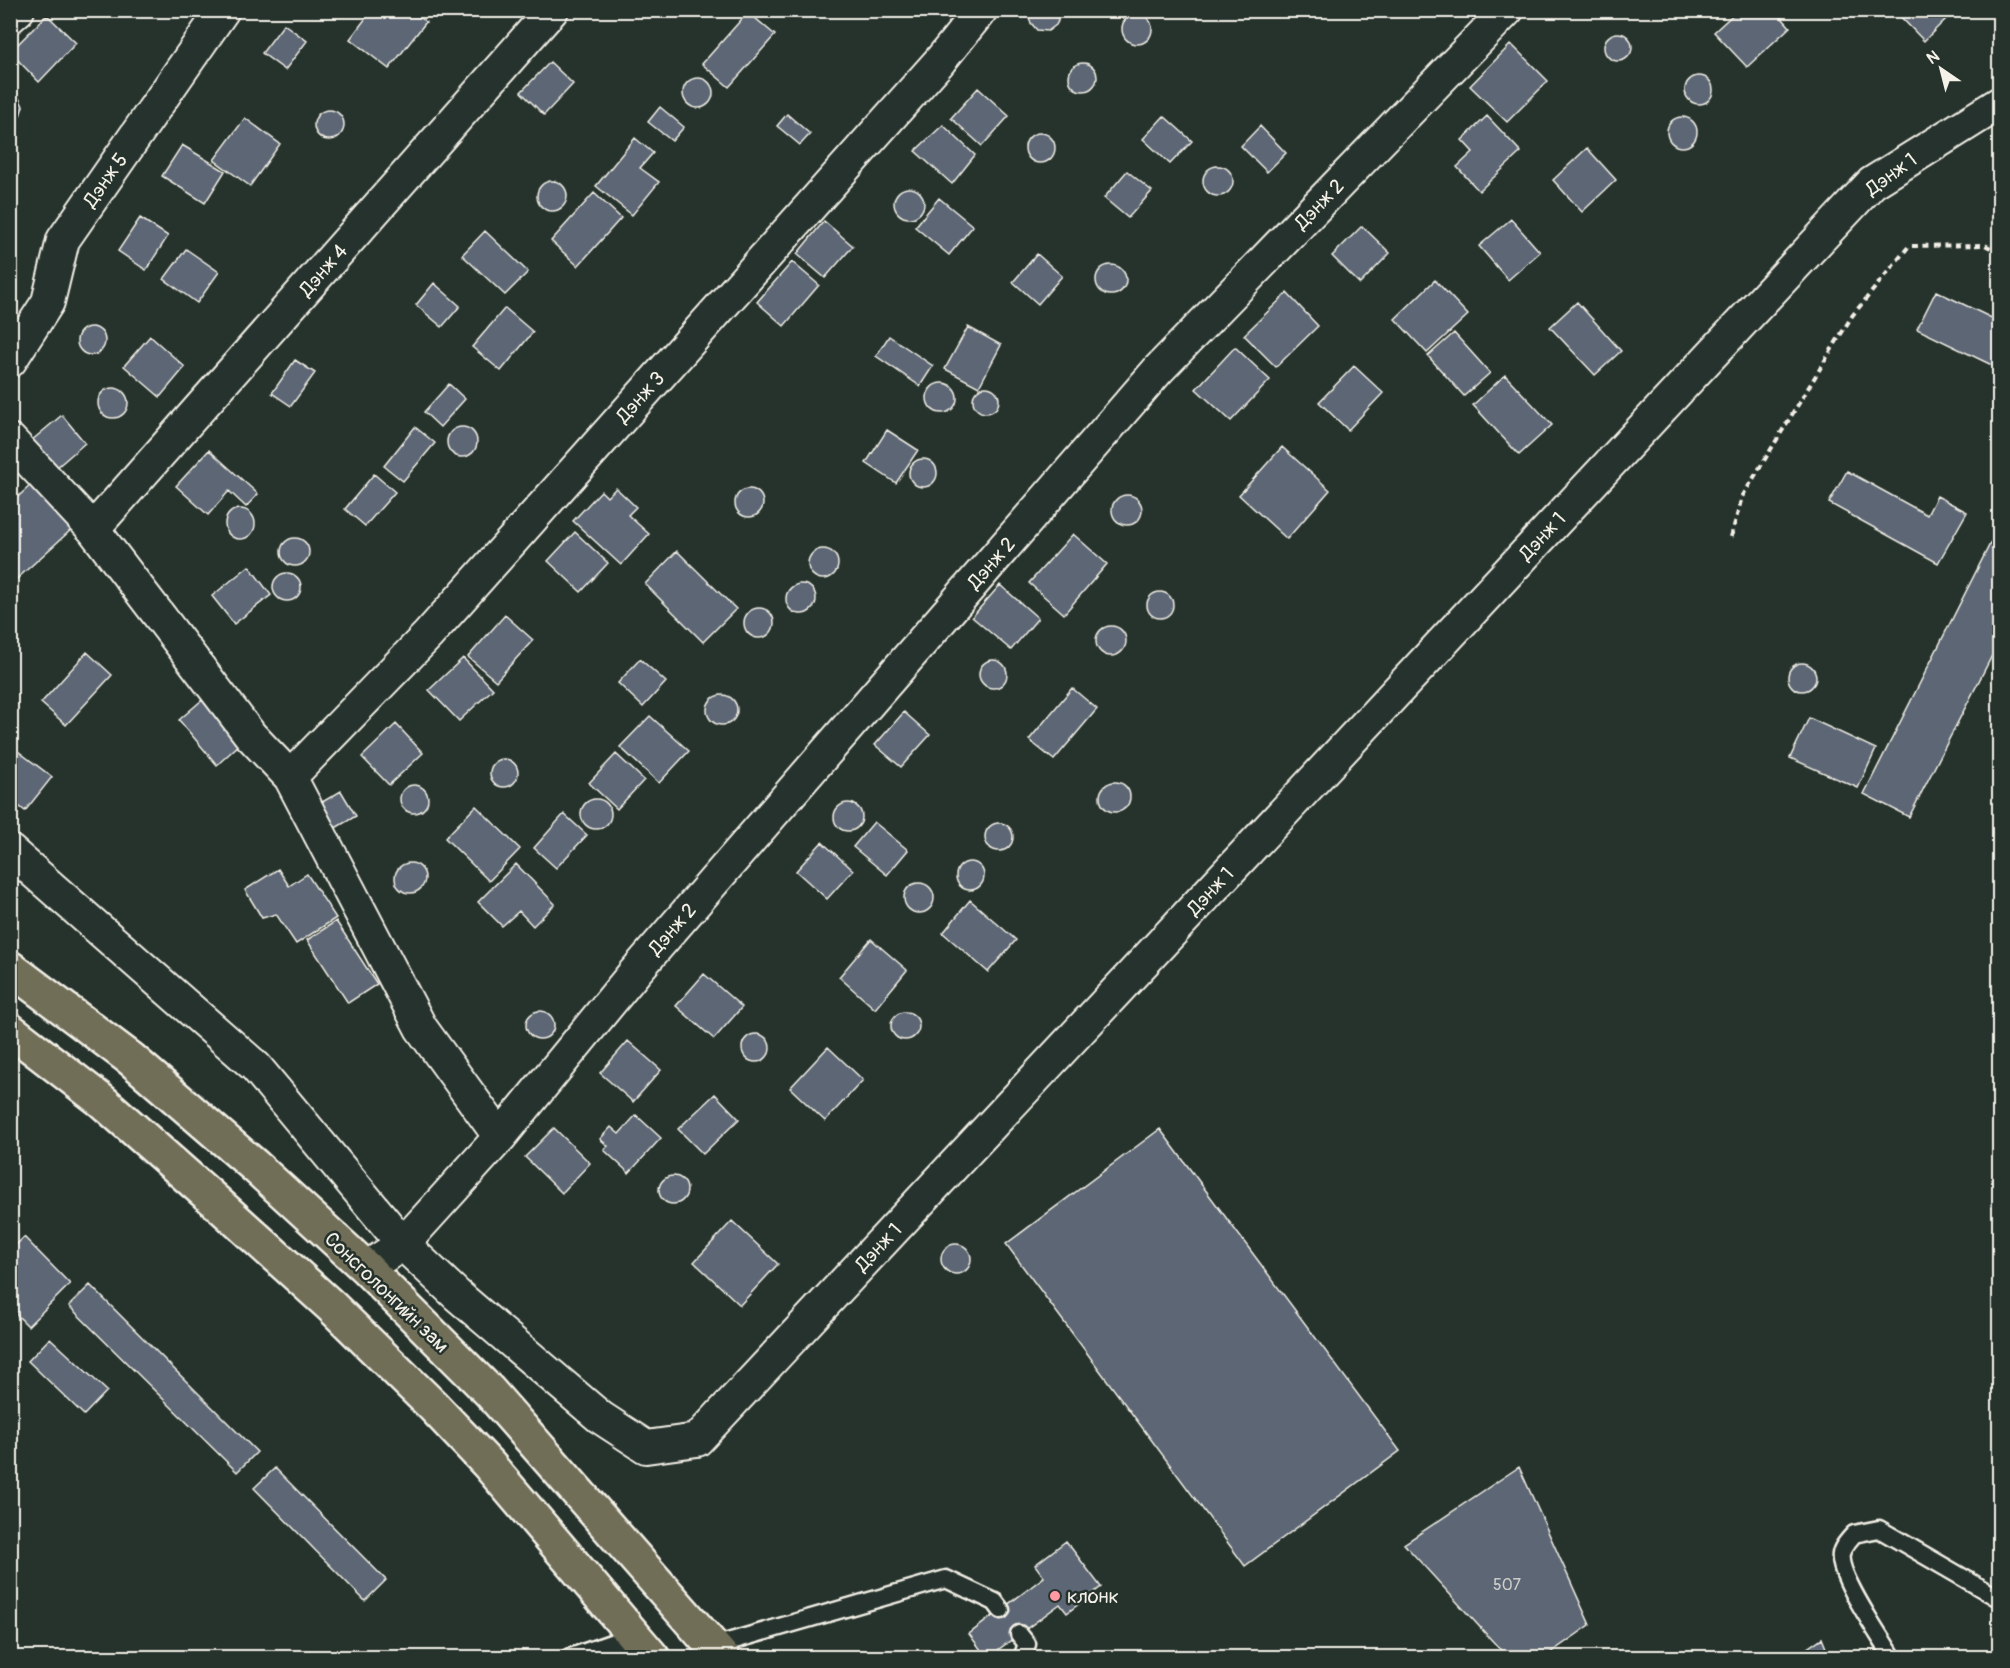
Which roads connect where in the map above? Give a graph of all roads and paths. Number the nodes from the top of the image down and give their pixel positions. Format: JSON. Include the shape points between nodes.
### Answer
{"nodes":[{"id":1,"x":18,"y":10,"type":"edge"},
{"id":2,"x":223,"y":10,"type":"edge"},
{"id":3,"x":552,"y":10,"type":"edge"},
{"id":4,"x":981,"y":10,"type":"edge"},
{"id":5,"x":1507,"y":10,"type":"edge"},
{"id":6,"x":10,"y":17,"type":"edge"},
{"id":7,"x":2000,"y":103,"type":"edge"},
{"id":8,"x":2000,"y":253,"type":"edge"},
{"id":9,"x":10,"y":361,"type":"edge"},
{"id":10,"x":10,"y":440,"type":"edge"},
{"id":11,"x":93,"y":529,"type":"junction"},
{"id":12,"x":1731,"y":537,"type":"dead end"},
{"id":13,"x":290,"y":777,"type":"junction"},
{"id":14,"x":10,"y":851,"type":"edge"},
{"id":15,"x":10,"y":968,"type":"edge"},
{"id":16,"x":10,"y":1030,"type":"edge"},
{"id":17,"x":500,"y":1137,"type":"junction"},
{"id":18,"x":403,"y":1244,"type":"junction"},
{"id":19,"x":366,"y":1268,"type":"junction"},
{"id":20,"x":2000,"y":1599,"type":"edge"},
{"id":21,"x":1001,"y":1610,"type":"dead end"},
{"id":22,"x":1019,"y":1634,"type":"dead end"},
{"id":23,"x":643,"y":1646,"type":"edge"},
{"id":24,"x":719,"y":1652,"type":"edge"},
{"id":25,"x":568,"y":1658,"type":"edge"},
{"id":26,"x":1022,"y":1658,"type":"edge"},
{"id":27,"x":1893,"y":1658,"type":"edge"}],
"edges":[{"from":1,"to":6,"type":"street"},
{"from":2,"to":9,"type":"street","name":"Дэнж 5","via":[[63,240],[48,302]]},
{"from":3,"to":11,"type":"street","name":"Дэнж 4"},
{"from":4,"to":13,"type":"street","name":"Дэнж 3","via":[[436,626]]},
{"from":5,"to":17,"type":"street","name":"Дэнж 2","via":[[1160,369],[635,972]]},
{"from":7,"to":18,"type":"street","name":"Дэнж 1","via":[[1872,183],[697,1440],[646,1447],[600,1417]]},
{"from":8,"to":12,"type":"path","via":[[1985,245],[1909,246],[1852,316],[1742,497]]},
{"from":10,"to":11,"type":"street"},
{"from":11,"to":13,"type":"street","via":[[251,736]]},
{"from":13,"to":17,"type":"street","via":[[421,1028]]},
{"from":14,"to":18,"type":"street","name":"Дэнж 1","via":[[256,1067]]},
{"from":15,"to":19,"type":"main road","name":"Сонсголонгийн зам","via":[[131,1059]]},
{"from":16,"to":23,"type":"main road","via":[[102,1101],[339,1315],[433,1406]]},
{"from":17,"to":18,"type":"street","name":"Дэнж 2"},
{"from":18,"to":19,"type":"street","name":"Дэнж 2"},
{"from":19,"to":24,"type":"main road","name":"Сонсголонгийн зам","via":[[489,1392]]},
{"from":20,"to":27,"type":"lane","via":[[1879,1529],[1854,1534],[1841,1551],[1840,1564]]},
{"from":21,"to":24,"type":"lane","via":[[995,1602],[946,1579]]},
{"from":22,"to":26,"type":"lane","via":[[1027,1644]]},
{"from":23,"to":25,"type":"lane"}]}
